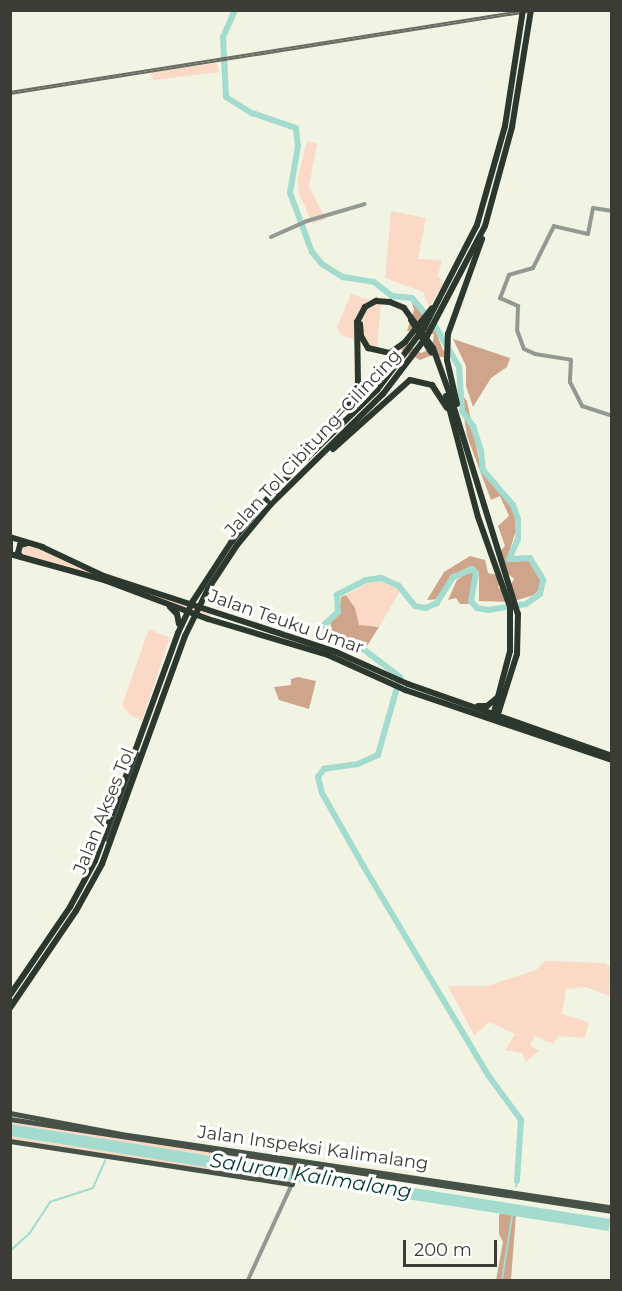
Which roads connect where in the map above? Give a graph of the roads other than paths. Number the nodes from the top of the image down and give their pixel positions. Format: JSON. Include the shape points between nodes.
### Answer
{"nodes":[{"id":1,"x":523,"y":10,"type":"edge"},
{"id":2,"x":531,"y":10,"type":"edge"},
{"id":3,"x":508,"y":126,"type":"junction"},
{"id":4,"x":365,"y":204,"type":"dead end"},
{"id":5,"x":612,"y":211,"type":"edge"},
{"id":6,"x":485,"y":226,"type":"junction"},
{"id":7,"x":271,"y":237,"type":"dead end"},
{"id":8,"x":443,"y":299,"type":"junction"},
{"id":9,"x":359,"y":322,"type":"junction"},
{"id":10,"x":423,"y":326,"type":"junction"},
{"id":11,"x":450,"y":394,"type":"junction"},
{"id":12,"x":612,"y":416,"type":"edge"},
{"id":13,"x":460,"y":433,"type":"junction"},
{"id":14,"x":278,"y":486,"type":"junction"},
{"id":15,"x":289,"y":486,"type":"junction"},
{"id":16,"x":10,"y":538,"type":"edge"},
{"id":17,"x":29,"y":543,"type":"junction"},
{"id":18,"x":235,"y":543,"type":"junction"},
{"id":19,"x":10,"y":552,"type":"edge"},
{"id":20,"x":21,"y":558,"type":"junction"},
{"id":21,"x":509,"y":593,"type":"junction"},
{"id":22,"x":164,"y":603,"type":"junction"},
{"id":23,"x":188,"y":606,"type":"junction"},
{"id":24,"x":198,"y":615,"type":"junction"},
{"id":25,"x":208,"y":619,"type":"junction"},
{"id":26,"x":179,"y":624,"type":"junction"},
{"id":27,"x":190,"y":631,"type":"junction"},
{"id":28,"x":277,"y":637,"type":"junction"},
{"id":29,"x":407,"y":687,"type":"junction"},
{"id":30,"x":503,"y":694,"type":"junction"},
{"id":31,"x":466,"y":704,"type":"junction"},
{"id":32,"x":495,"y":717,"type":"junction"},
{"id":33,"x":522,"y":724,"type":"junction"},
{"id":34,"x":612,"y":758,"type":"edge"},
{"id":35,"x":73,"y":908,"type":"junction"},
{"id":36,"x":10,"y":997,"type":"edge"},
{"id":37,"x":10,"y":1007,"type":"edge"},
{"id":38,"x":10,"y":1113,"type":"edge"},
{"id":39,"x":10,"y":1119,"type":"edge"},
{"id":40,"x":47,"y":1123,"type":"junction"},
{"id":41,"x":10,"y":1141,"type":"edge"},
{"id":42,"x":296,"y":1162,"type":"junction"},
{"id":43,"x":293,"y":1182,"type":"junction"},
{"id":44,"x":612,"y":1209,"type":"edge"},
{"id":45,"x":248,"y":1281,"type":"edge"}],
"edges":[{"from":1,"to":3,"type":"highway","name":"Jalan Tol Cibitung–Cilincing","bridge":true},
{"from":2,"to":3,"type":"highway","name":"Jalan Tol Cibitung–Cilincing","bridge":true},
{"from":3,"to":6,"type":"highway","name":"Jalan Tol Cibitung–Cilincing"},
{"from":3,"to":8,"type":"highway","name":"Jalan Tol Cibitung–Cilincing","via":[[477,225]]},
{"from":4,"to":7,"type":"street","via":[[296,225]]},
{"from":5,"to":12,"type":"street","via":[[593,208],[588,234],[555,226],[530,272],[509,275],[500,293],[501,300],[518,306],[517,330],[524,349],[572,360],[570,382],[582,406]]},
{"from":6,"to":8,"type":"highway","name":"Jalan Tol Cibitung–Cilincing"},
{"from":6,"to":11,"type":"highway","via":[[455,309],[447,346]]},
{"from":8,"to":10,"type":"highway"},
{"from":8,"to":15,"type":"highway","name":"Jalan Tol Cibitung–Cilincing","via":[[427,336],[375,402]]},
{"from":9,"to":10,"type":"highway","via":[[364,344],[385,354],[400,348]]},
{"from":9,"to":11,"type":"highway","bridge":true,"via":[[363,310],[376,301],[404,308],[430,342]]},
{"from":9,"to":14,"type":"highway","via":[[358,383],[350,405]]},
{"from":10,"to":14,"type":"highway","name":"Jalan Tol Cibitung–Cilincing","via":[[377,390]]},
{"from":11,"to":13,"type":"highway"},
{"from":13,"to":15,"type":"highway","via":[[438,391],[424,381],[410,380]]},
{"from":13,"to":21,"type":"highway"},
{"from":13,"to":21,"type":"highway","via":[[478,517]]},
{"from":14,"to":18,"type":"highway","name":"Jalan Tol Cibitung–Cilincing"},
{"from":15,"to":18,"type":"highway","name":"Jalan Tol Cibitung–Cilincing"},
{"from":16,"to":17,"type":"highway"},
{"from":16,"to":19,"type":"highway"},
{"from":17,"to":20,"type":"highway","via":[[20,545]]},
{"from":17,"to":23,"type":"highway","via":[[104,576]]},
{"from":18,"to":36,"type":"highway","name":"Jalan Tol Cibitung–Cilincing","bridge":true,"via":[[193,601],[178,633],[95,861],[70,908]]},
{"from":18,"to":37,"type":"highway","name":"Jalan Tol Cibitung–Cilincing","bridge":true,"via":[[185,636],[102,864],[76,911]]},
{"from":19,"to":20,"type":"highway"},
{"from":20,"to":22,"type":"highway","via":[[104,580]]},
{"from":21,"to":30,"type":"highway","via":[[514,616]]},
{"from":22,"to":23,"type":"highway"},
{"from":22,"to":26,"type":"highway","via":[[177,614]]},
{"from":23,"to":24,"type":"highway","name":"Jalan Teuku Umar"},
{"from":23,"to":26,"type":"main road","name":"Jalan Akses Tol"},
{"from":23,"to":28,"type":"highway","name":"Jalan Teuku Umar"},
{"from":24,"to":25,"type":"highway","name":"Jalan Teuku Umar"},
{"from":24,"to":27,"type":"main road","name":"Jalan Akses Tol"},
{"from":25,"to":27,"type":"highway","via":[[198,620]]},
{"from":25,"to":28,"type":"highway","name":"Jalan Teuku Umar"},
{"from":26,"to":35,"type":"main road","name":"Jalan Akses Tol","via":[[121,801]]},
{"from":27,"to":35,"type":"main road","name":"Jalan Akses Tol","via":[[174,661],[111,840]]},
{"from":28,"to":29,"type":"highway","name":"Jalan Teuku Umar","via":[[336,652]]},
{"from":29,"to":31,"type":"highway"},
{"from":29,"to":32,"type":"highway"},
{"from":30,"to":31,"type":"highway","via":[[487,706]]},
{"from":30,"to":32,"type":"highway"},
{"from":30,"to":33,"type":"highway","via":[[504,712]]},
{"from":31,"to":32,"type":"highway"},
{"from":32,"to":33,"type":"highway"},
{"from":32,"to":34,"type":"highway"},
{"from":33,"to":34,"type":"highway"},
{"from":35,"to":36,"type":"main road","name":"Jalan Akses Tol"},
{"from":35,"to":37,"type":"main road","name":"Jalan Akses Tol"},
{"from":38,"to":40,"type":"main road","name":"Jalan Inspeksi Kalimalang"},
{"from":39,"to":40,"type":"main road","name":"Jalan Inspeksi Kalimalang"},
{"from":40,"to":42,"type":"main road","name":"Jalan Inspeksi Kalimalang"},
{"from":41,"to":43,"type":"main road"},
{"from":42,"to":43,"type":"main road"},
{"from":42,"to":44,"type":"main road","name":"Jalan Inspeksi Kalimalang"},
{"from":43,"to":45,"type":"street"}]}
